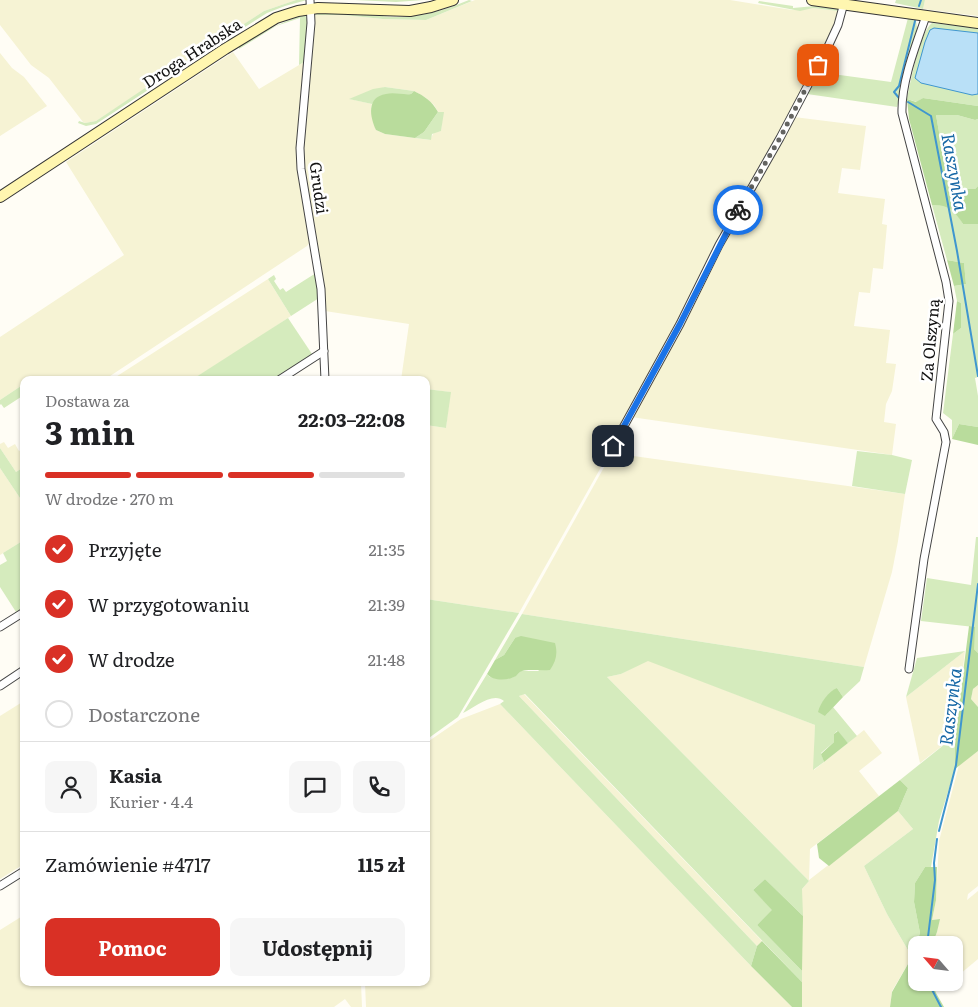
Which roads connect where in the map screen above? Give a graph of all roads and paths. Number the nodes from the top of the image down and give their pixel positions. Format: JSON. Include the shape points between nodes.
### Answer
{"nodes":[{"id":1,"x":452,"y":0,"type":"edge"},
{"id":2,"x":812,"y":0,"type":"edge"},
{"id":3,"x":844,"y":3,"type":"junction"},
{"id":4,"x":310,"y":4,"type":"edge"},
{"id":5,"x":926,"y":16,"type":"junction"},
{"id":6,"x":978,"y":23,"type":"edge"},
{"id":7,"x":0,"y":197,"type":"edge"},
{"id":8,"x":324,"y":351,"type":"junction"},
{"id":9,"x":285,"y":376,"type":"edge"},
{"id":10,"x":325,"y":376,"type":"edge"},
{"id":11,"x":613,"y":446,"type":"dead end"},
{"id":12,"x":20,"y":614,"type":"edge"},
{"id":13,"x":0,"y":627,"type":"edge"},
{"id":14,"x":909,"y":670,"type":"dead end"},
{"id":15,"x":20,"y":673,"type":"edge"},
{"id":16,"x":0,"y":686,"type":"edge"},
{"id":17,"x":20,"y":874,"type":"edge"},
{"id":18,"x":0,"y":886,"type":"edge"}],
"edges":[{"from":1,"to":4,"type":"street","name":"Droga Hrabska","via":[[410,10]]},
{"from":2,"to":3,"type":"street"},
{"from":3,"to":5,"type":"street"},
{"from":3,"to":11,"type":"street","via":[[826,51]]},
{"from":4,"to":7,"type":"street","name":"Droga Hrabska","via":[[261,26]]},
{"from":4,"to":8,"type":"street","name":"Grudzi","via":[[300,148],[321,290]]},
{"from":5,"to":6,"type":"street"},
{"from":5,"to":14,"type":"street","name":"Za Olszyną","via":[[902,99],[902,113],[949,301],[936,419],[946,442]]},
{"from":8,"to":9,"type":"street"},
{"from":8,"to":10,"type":"street","name":"Grudzi"},
{"from":12,"to":13,"type":"street"},
{"from":15,"to":16,"type":"street"},
{"from":17,"to":18,"type":"street"}]}
